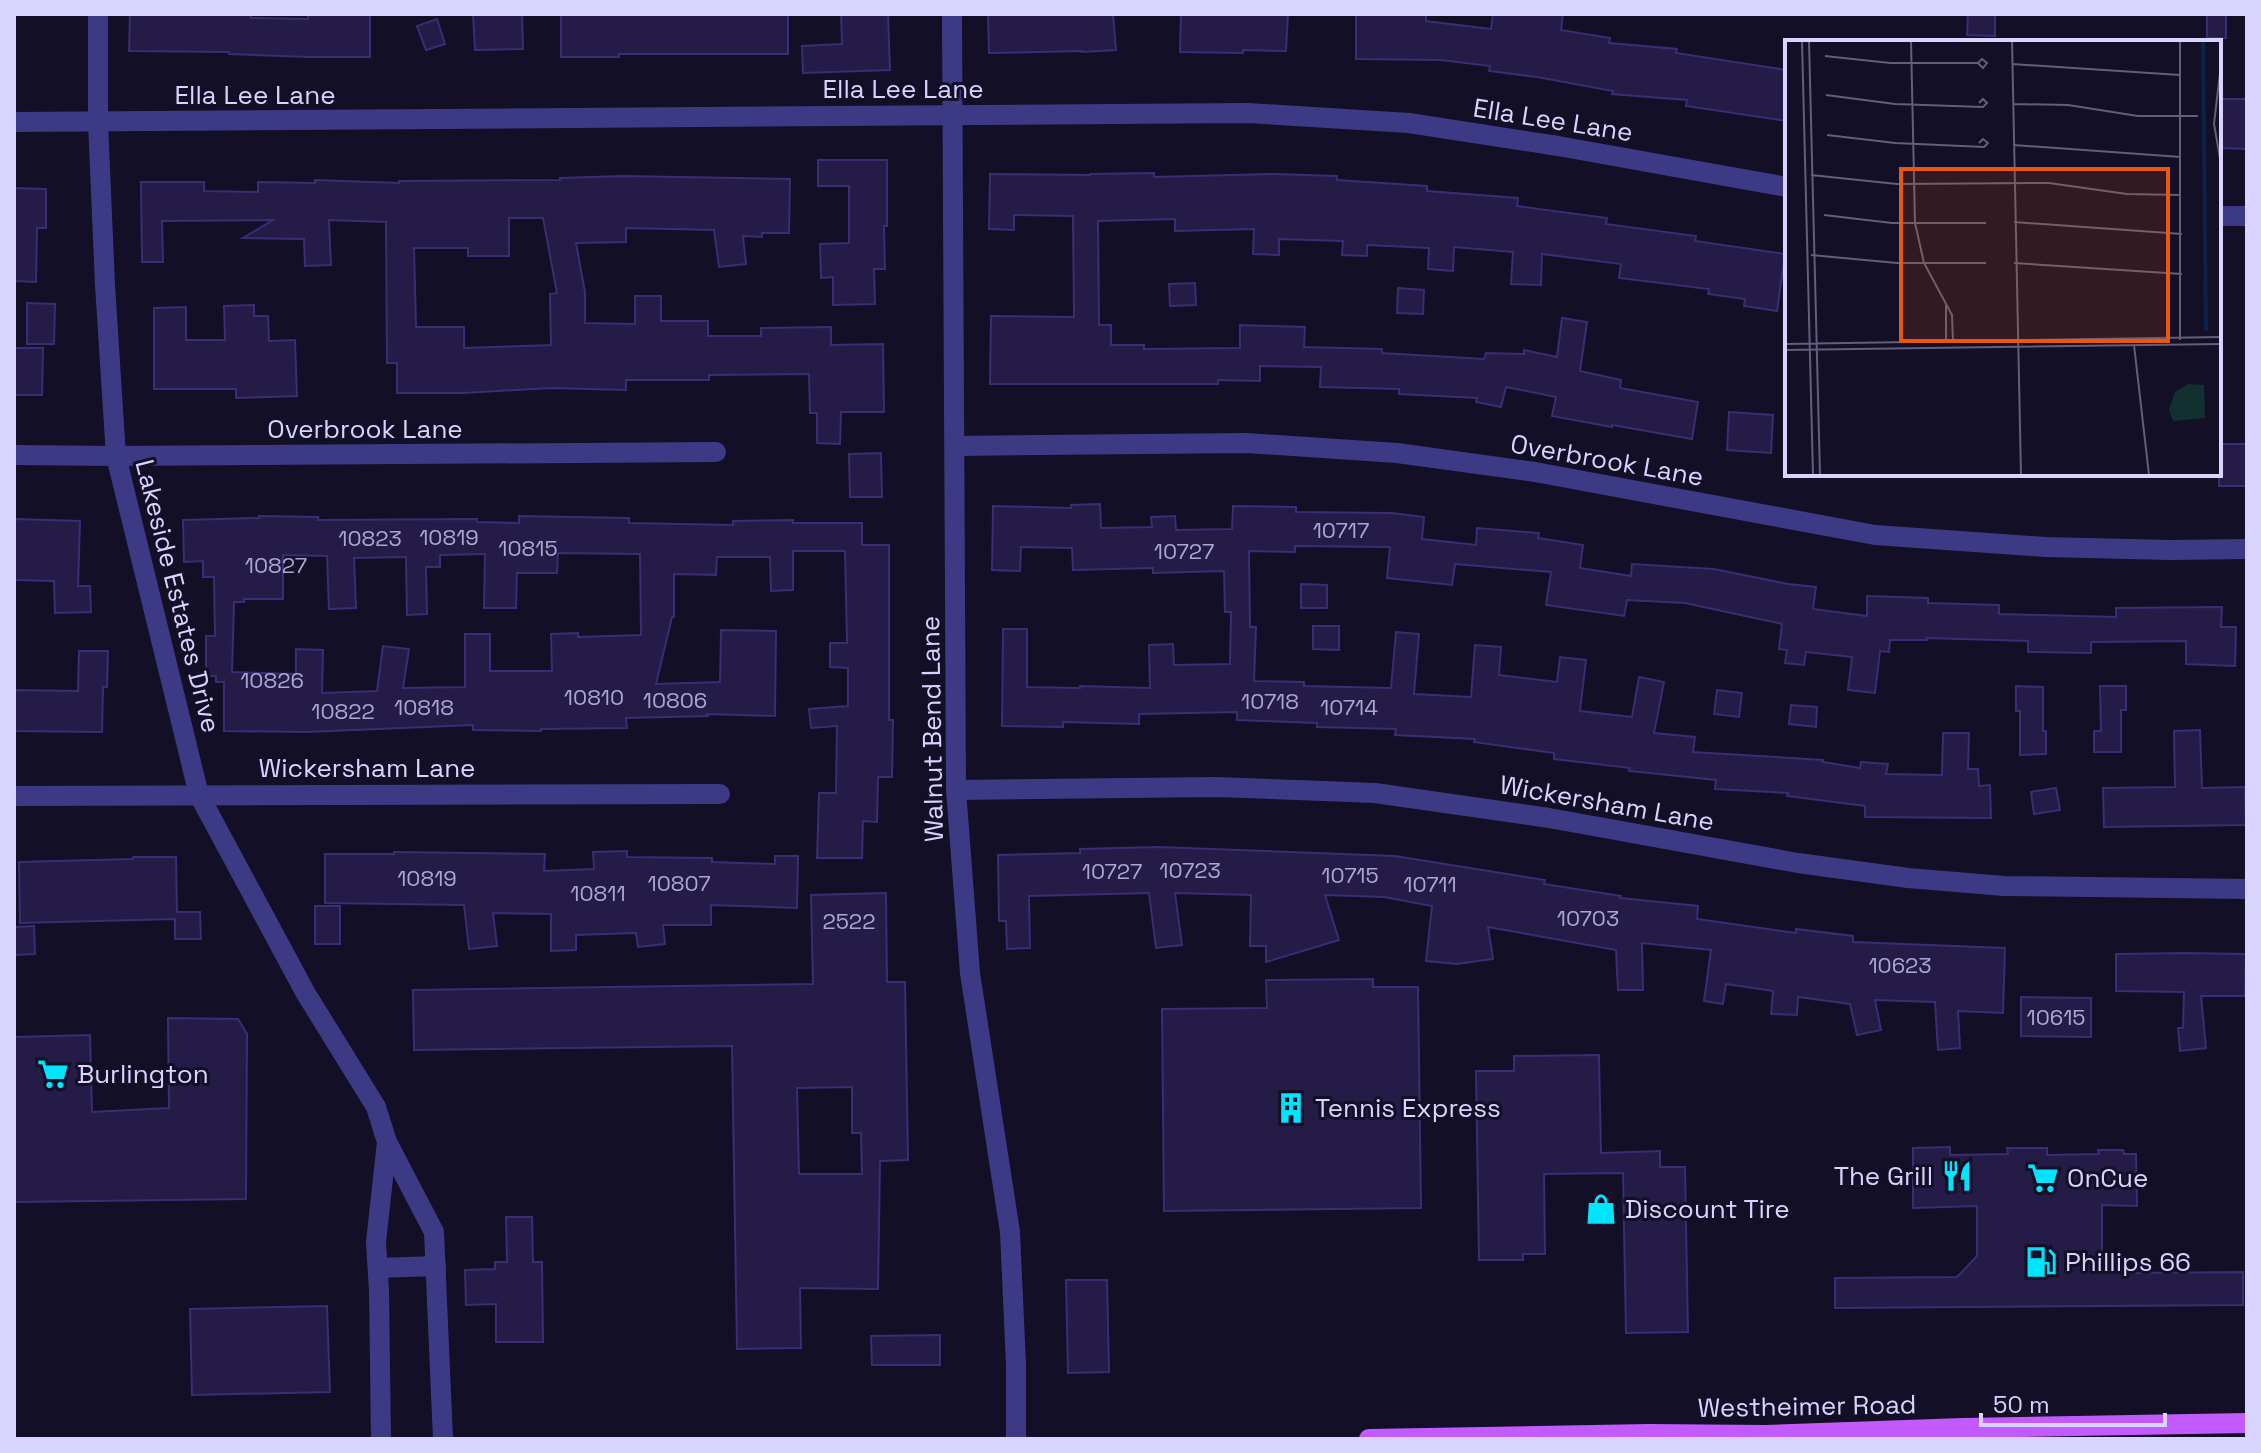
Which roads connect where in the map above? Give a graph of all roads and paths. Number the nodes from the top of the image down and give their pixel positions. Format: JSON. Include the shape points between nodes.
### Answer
{"nodes":[{"id":1,"x":98,"y":14,"type":"edge"},
{"id":2,"x":952,"y":14,"type":"edge"},
{"id":3,"x":953,"y":115,"type":"junction"},
{"id":4,"x":14,"y":122,"type":"edge"},
{"id":5,"x":98,"y":122,"type":"junction"},
{"id":6,"x":1785,"y":187,"type":"edge"},
{"id":7,"x":2221,"y":216,"type":"edge"},
{"id":8,"x":2247,"y":216,"type":"edge"},
{"id":9,"x":955,"y":446,"type":"junction"},
{"id":10,"x":716,"y":452,"type":"dead end"},
{"id":11,"x":14,"y":455,"type":"edge"},
{"id":12,"x":116,"y":456,"type":"junction"},
{"id":13,"x":2247,"y":549,"type":"edge"},
{"id":14,"x":956,"y":790,"type":"junction"},
{"id":15,"x":720,"y":794,"type":"dead end"},
{"id":16,"x":199,"y":795,"type":"junction"},
{"id":17,"x":14,"y":796,"type":"edge"},
{"id":18,"x":2247,"y":889,"type":"edge"},
{"id":19,"x":387,"y":1142,"type":"junction"},
{"id":20,"x":436,"y":1266,"type":"junction"},
{"id":21,"x":378,"y":1268,"type":"junction"},
{"id":22,"x":2247,"y":1423,"type":"edge"},
{"id":23,"x":2115,"y":1425,"type":"junction"},
{"id":24,"x":1961,"y":1433,"type":"edge"},
{"id":25,"x":1646,"y":1436,"type":"edge"},
{"id":26,"x":1762,"y":1437,"type":"edge"},
{"id":27,"x":381,"y":1439,"type":"edge"},
{"id":28,"x":443,"y":1439,"type":"edge"},
{"id":29,"x":1016,"y":1439,"type":"edge"},
{"id":30,"x":1369,"y":1439,"type":"edge"},
{"id":31,"x":2070,"y":1439,"type":"edge"}],
"edges":[{"from":1,"to":5,"type":"street","name":"Lakeside Estates Drive"},
{"from":2,"to":3,"type":"street","name":"Walnut Bend Lane"},
{"from":3,"to":5,"type":"street","name":"Ella Lee Lane"},
{"from":3,"to":6,"type":"street","name":"Ella Lee Lane","via":[[1248,113],[1409,123]]},
{"from":3,"to":9,"type":"street","name":"Walnut Bend Lane"},
{"from":4,"to":5,"type":"street","name":"Ella Lee Lane"},
{"from":5,"to":12,"type":"street","name":"Lakeside Estates Drive"},
{"from":7,"to":8,"type":"street"},
{"from":9,"to":13,"type":"street","name":"Overbrook Lane","via":[[1246,443],[1397,453],[1535,472],[1875,535],[2046,547]]},
{"from":9,"to":14,"type":"street","name":"Walnut Bend Lane"},
{"from":10,"to":12,"type":"street","name":"Overbrook Lane"},
{"from":11,"to":12,"type":"street","name":"Overbrook Lane"},
{"from":12,"to":16,"type":"street","name":"Lakeside Estates Drive"},
{"from":14,"to":18,"type":"street","name":"Wickersham Lane","via":[[1216,787],[1375,793],[1908,878],[2004,886]]},
{"from":14,"to":29,"type":"street","name":"Walnut Bend Lane","via":[[970,973],[1010,1232]]},
{"from":15,"to":16,"type":"street","name":"Wickersham Lane"},
{"from":16,"to":17,"type":"street","name":"Wickersham Lane"},
{"from":16,"to":19,"type":"street","name":"Lakeside Estates Drive","via":[[305,992],[376,1107]]},
{"from":19,"to":20,"type":"street","name":"Lakeside Estates Drive","via":[[434,1232]]},
{"from":19,"to":21,"type":"street","name":"Lakeside Estates Drive"},
{"from":20,"to":21,"type":"street"},
{"from":20,"to":28,"type":"street","name":"Lakeside Estates Drive"},
{"from":21,"to":27,"type":"street","name":"Lakeside Estates Drive"},
{"from":22,"to":23,"type":"main road","name":"Westheimer Road"},
{"from":23,"to":24,"type":"main road","name":"Westheimer Road"},
{"from":23,"to":31,"type":"main road"},
{"from":24,"to":26,"type":"main road","name":"Westheimer Road"},
{"from":25,"to":26,"type":"main road","name":"Westheimer Road"},
{"from":25,"to":30,"type":"main road","name":"Westheimer Road"}]}
